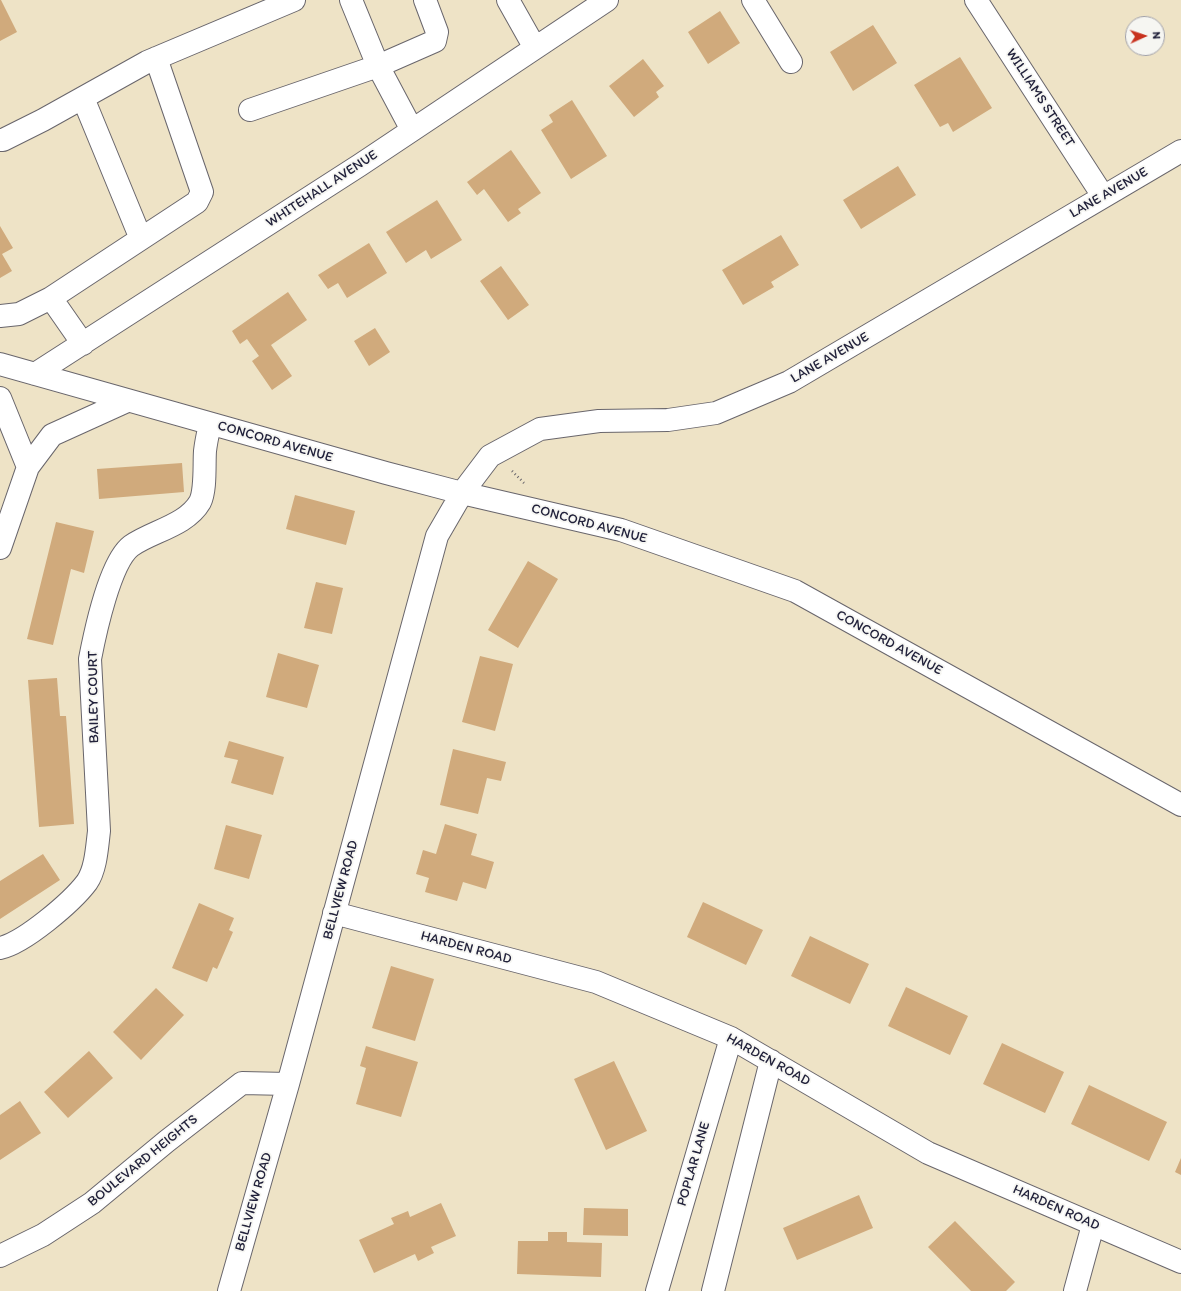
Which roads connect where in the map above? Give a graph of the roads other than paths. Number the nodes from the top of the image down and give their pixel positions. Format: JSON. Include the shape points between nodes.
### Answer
{"nodes":[{"id":1,"x":294,"y":0,"type":"edge"},
{"id":2,"x":351,"y":0,"type":"edge"},
{"id":3,"x":425,"y":0,"type":"edge"},
{"id":4,"x":508,"y":0,"type":"edge"},
{"id":5,"x":607,"y":0,"type":"edge"},
{"id":6,"x":753,"y":0,"type":"edge"},
{"id":7,"x":976,"y":0,"type":"edge"},
{"id":8,"x":536,"y":48,"type":"junction"},
{"id":9,"x":156,"y":58,"type":"junction"},
{"id":10,"x":791,"y":62,"type":"dead end"},
{"id":11,"x":378,"y":66,"type":"junction"},
{"id":12,"x":84,"y":98,"type":"junction"},
{"id":13,"x":250,"y":110,"type":"dead end"},
{"id":14,"x":412,"y":130,"type":"junction"},
{"id":15,"x":0,"y":140,"type":"edge"},
{"id":16,"x":1181,"y":151,"type":"edge"},
{"id":17,"x":1103,"y":196,"type":"junction"},
{"id":18,"x":141,"y":239,"type":"junction"},
{"id":19,"x":51,"y":298,"type":"junction"},
{"id":20,"x":0,"y":316,"type":"edge"},
{"id":21,"x":82,"y":344,"type":"junction"},
{"id":22,"x":0,"y":364,"type":"edge"},
{"id":23,"x":35,"y":374,"type":"junction"},
{"id":24,"x":0,"y":398,"type":"edge"},
{"id":25,"x":127,"y":401,"type":"junction"},
{"id":26,"x":210,"y":424,"type":"junction"},
{"id":27,"x":28,"y":467,"type":"junction"},
{"id":28,"x":462,"y":493,"type":"junction"},
{"id":29,"x":0,"y":548,"type":"edge"},
{"id":30,"x":1181,"y":805,"type":"edge"},
{"id":31,"x":334,"y":913,"type":"junction"},
{"id":32,"x":0,"y":948,"type":"edge"},
{"id":33,"x":731,"y":1038,"type":"junction"},
{"id":34,"x":771,"y":1061,"type":"junction"},
{"id":35,"x":288,"y":1084,"type":"junction"},
{"id":36,"x":1093,"y":1224,"type":"junction"},
{"id":37,"x":0,"y":1256,"type":"edge"},
{"id":38,"x":1181,"y":1262,"type":"edge"},
{"id":39,"x":229,"y":1291,"type":"edge"},
{"id":40,"x":657,"y":1291,"type":"edge"},
{"id":41,"x":713,"y":1291,"type":"edge"},
{"id":42,"x":1075,"y":1291,"type":"edge"}],
"edges":[{"from":1,"to":9,"type":"street"},
{"from":2,"to":11,"type":"street"},
{"from":3,"to":11,"type":"street","via":[[437,32],[435,41]]},
{"from":4,"to":8,"type":"street"},
{"from":5,"to":8,"type":"street","name":"WHITEHALL AVENUE"},
{"from":6,"to":10,"type":"street"},
{"from":7,"to":17,"type":"street","name":"WILLIAMS STREET"},
{"from":8,"to":14,"type":"street","name":"WHITEHALL AVENUE"},
{"from":9,"to":12,"type":"street"},
{"from":9,"to":18,"type":"street","via":[[202,192],[197,202]]},
{"from":11,"to":13,"type":"street"},
{"from":11,"to":14,"type":"street"},
{"from":12,"to":15,"type":"street"},
{"from":12,"to":18,"type":"street"},
{"from":14,"to":21,"type":"street","name":"WHITEHALL AVENUE"},
{"from":16,"to":17,"type":"street","name":"LANE AVENUE"},
{"from":17,"to":28,"type":"street","name":"LANE AVENUE","via":[[789,382],[716,413],[668,420],[599,420],[540,429],[490,456]]},
{"from":18,"to":19,"type":"street"},
{"from":19,"to":20,"type":"street","via":[[19,314]]},
{"from":19,"to":21,"type":"street"},
{"from":21,"to":23,"type":"street","name":"WHITEHALL AVENUE"},
{"from":22,"to":23,"type":"street","name":"CONCORD AVENUE"},
{"from":23,"to":25,"type":"street","name":"CONCORD AVENUE"},
{"from":24,"to":27,"type":"street"},
{"from":25,"to":26,"type":"street","name":"CONCORD AVENUE"},
{"from":25,"to":27,"type":"street","via":[[52,435]]},
{"from":26,"to":28,"type":"street","name":"CONCORD AVENUE"},
{"from":26,"to":32,"type":"street","name":"BAILEY COURT","via":[[200,502],[174,525],[130,546],[119,562],[107,592],[95,635],[90,659],[99,831],[95,860],[87,881],[59,911],[31,932],[7,947]]},
{"from":27,"to":29,"type":"street"},
{"from":28,"to":30,"type":"street","name":"CONCORD AVENUE","via":[[621,530],[795,591]]},
{"from":28,"to":31,"type":"street","name":"BELLVIEW ROAD","via":[[437,536]]},
{"from":31,"to":33,"type":"street","name":"HARDEN ROAD","via":[[596,982]]},
{"from":31,"to":35,"type":"street","name":"BELLVIEW ROAD"},
{"from":33,"to":34,"type":"street","name":"HARDEN ROAD"},
{"from":33,"to":40,"type":"street","name":"POPLAR LANE"},
{"from":34,"to":36,"type":"street","name":"HARDEN ROAD","via":[[928,1153]]},
{"from":34,"to":41,"type":"street"},
{"from":35,"to":37,"type":"street","name":"BOULEVARD HEIGHTS","via":[[242,1083],[92,1203],[43,1235]]},
{"from":35,"to":39,"type":"street","name":"BELLVIEW ROAD"},
{"from":36,"to":38,"type":"street","name":"HARDEN ROAD"},
{"from":36,"to":42,"type":"street"}]}
